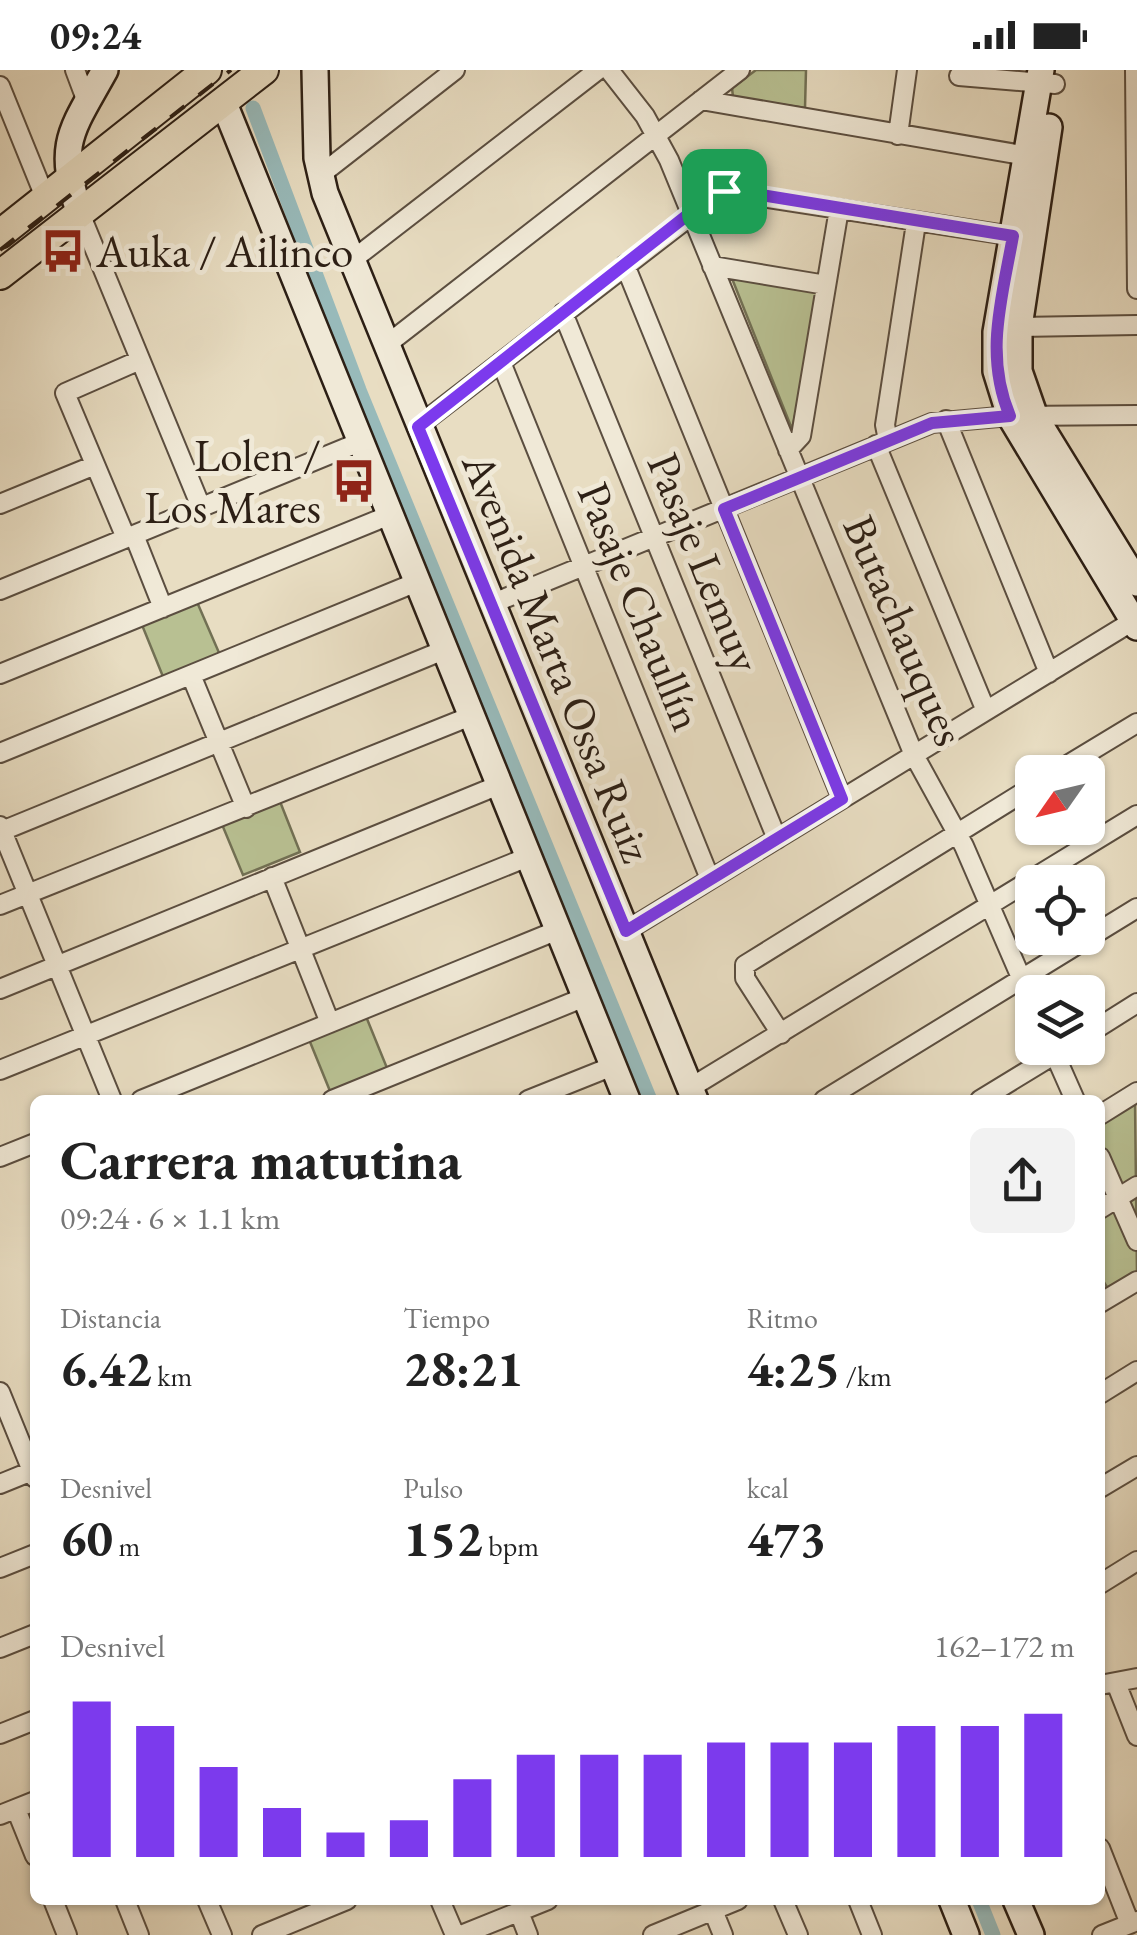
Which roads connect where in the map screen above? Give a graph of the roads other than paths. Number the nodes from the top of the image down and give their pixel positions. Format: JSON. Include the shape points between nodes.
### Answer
{"nodes":[{"id":1,"x":74,"y":70,"type":"edge"},
{"id":2,"x":105,"y":70,"type":"edge"},
{"id":3,"x":208,"y":70,"type":"edge"},
{"id":4,"x":264,"y":70,"type":"edge"},
{"id":5,"x":315,"y":70,"type":"edge"},
{"id":6,"x":454,"y":70,"type":"edge"},
{"id":7,"x":598,"y":70,"type":"edge"},
{"id":8,"x":610,"y":70,"type":"edge"},
{"id":9,"x":740,"y":70,"type":"edge"},
{"id":10,"x":907,"y":70,"type":"edge"},
{"id":11,"x":1135,"y":70,"type":"edge"},
{"id":12,"x":959,"y":76,"type":"dead end"},
{"id":13,"x":1048,"y":77,"type":"edge"},
{"id":14,"x":0,"y":86,"type":"edge"},
{"id":15,"x":702,"y":100,"type":"junction"},
{"id":16,"x":223,"y":101,"type":"junction"},
{"id":17,"x":88,"y":102,"type":"junction"},
{"id":18,"x":656,"y":135,"type":"junction"},
{"id":19,"x":898,"y":135,"type":"junction"},
{"id":20,"x":1035,"y":158,"type":"junction"},
{"id":21,"x":320,"y":176,"type":"junction"},
{"id":22,"x":68,"y":178,"type":"junction"},
{"id":23,"x":44,"y":197,"type":"junction"},
{"id":24,"x":839,"y":209,"type":"junction"},
{"id":25,"x":79,"y":211,"type":"junction"},
{"id":26,"x":690,"y":213,"type":"junction"},
{"id":27,"x":916,"y":223,"type":"junction"},
{"id":28,"x":0,"y":234,"type":"edge"},
{"id":29,"x":1013,"y":236,"type":"junction"},
{"id":30,"x":351,"y":261,"type":"junction"},
{"id":31,"x":625,"y":264,"type":"junction"},
{"id":32,"x":712,"y":266,"type":"junction"},
{"id":33,"x":0,"y":275,"type":"edge"},
{"id":34,"x":826,"y":285,"type":"junction"},
{"id":35,"x":1137,"y":290,"type":"edge"},
{"id":36,"x":563,"y":314,"type":"junction"},
{"id":37,"x":1137,"y":325,"type":"edge"},
{"id":38,"x":1019,"y":327,"type":"junction"},
{"id":39,"x":385,"y":346,"type":"junction"},
{"id":40,"x":140,"y":360,"type":"junction"},
{"id":41,"x":501,"y":362,"type":"junction"},
{"id":42,"x":1023,"y":416,"type":"junction"},
{"id":43,"x":1137,"y":416,"type":"edge"},
{"id":44,"x":946,"y":420,"type":"junction"},
{"id":45,"x":418,"y":427,"type":"junction"},
{"id":46,"x":360,"y":442,"type":"junction"},
{"id":47,"x":882,"y":443,"type":"junction"},
{"id":48,"x":788,"y":450,"type":"junction"},
{"id":49,"x":95,"y":465,"type":"junction"},
{"id":50,"x":800,"y":478,"type":"junction"},
{"id":51,"x":0,"y":504,"type":"edge"},
{"id":52,"x":201,"y":507,"type":"junction"},
{"id":53,"x":724,"y":509,"type":"junction"},
{"id":54,"x":390,"y":515,"type":"junction"},
{"id":55,"x":130,"y":536,"type":"junction"},
{"id":56,"x":654,"y":538,"type":"junction"},
{"id":57,"x":584,"y":566,"type":"junction"},
{"id":58,"x":417,"y":582,"type":"junction"},
{"id":59,"x":1137,"y":583,"type":"edge"},
{"id":60,"x":0,"y":590,"type":"edge"},
{"id":61,"x":491,"y":604,"type":"junction"},
{"id":62,"x":163,"y":608,"type":"junction"},
{"id":63,"x":1135,"y":624,"type":"edge"},
{"id":64,"x":444,"y":650,"type":"junction"},
{"id":65,"x":1049,"y":672,"type":"junction"},
{"id":66,"x":0,"y":674,"type":"edge"},
{"id":67,"x":191,"y":674,"type":"junction"},
{"id":68,"x":986,"y":711,"type":"junction"},
{"id":69,"x":472,"y":716,"type":"junction"},
{"id":70,"x":1137,"y":723,"type":"edge"},
{"id":71,"x":218,"y":742,"type":"junction"},
{"id":72,"x":0,"y":752,"type":"edge"},
{"id":73,"x":914,"y":755,"type":"junction"},
{"id":74,"x":1084,"y":755,"type":"edge"},
{"id":75,"x":499,"y":785,"type":"junction"},
{"id":76,"x":1015,"y":798,"type":"edge"},
{"id":77,"x":842,"y":799,"type":"junction"},
{"id":78,"x":246,"y":808,"type":"junction"},
{"id":79,"x":1137,"y":815,"type":"edge"},
{"id":80,"x":1,"y":828,"type":"edge"},
{"id":81,"x":958,"y":833,"type":"junction"},
{"id":82,"x":777,"y":838,"type":"junction"},
{"id":83,"x":528,"y":857,"type":"junction"},
{"id":84,"x":272,"y":878,"type":"junction"},
{"id":85,"x":710,"y":879,"type":"junction"},
{"id":86,"x":28,"y":894,"type":"junction"},
{"id":87,"x":989,"y":904,"type":"junction"},
{"id":88,"x":0,"y":905,"type":"edge"},
{"id":89,"x":1137,"y":908,"type":"edge"},
{"id":90,"x":558,"y":930,"type":"junction"},
{"id":91,"x":626,"y":931,"type":"junction"},
{"id":92,"x":301,"y":950,"type":"junction"},
{"id":93,"x":57,"y":965,"type":"junction"},
{"id":94,"x":1021,"y":975,"type":"edge"},
{"id":95,"x":1027,"y":975,"type":"edge"},
{"id":96,"x":1015,"y":982,"type":"edge"},
{"id":97,"x":0,"y":988,"type":"edge"},
{"id":98,"x":585,"y":997,"type":"junction"},
{"id":99,"x":1137,"y":1003,"type":"edge"},
{"id":100,"x":330,"y":1022,"type":"junction"},
{"id":101,"x":1105,"y":1023,"type":"edge"},
{"id":102,"x":781,"y":1034,"type":"junction"},
{"id":103,"x":86,"y":1037,"type":"junction"},
{"id":104,"x":1034,"y":1065,"type":"edge"},
{"id":105,"x":1062,"y":1065,"type":"edge"},
{"id":106,"x":613,"y":1066,"type":"junction"},
{"id":107,"x":0,"y":1070,"type":"edge"},
{"id":108,"x":1137,"y":1092,"type":"edge"},
{"id":109,"x":693,"y":1094,"type":"edge"},
{"id":110,"x":110,"y":1095,"type":"edge"},
{"id":111,"x":152,"y":1095,"type":"edge"},
{"id":112,"x":361,"y":1095,"type":"edge"},
{"id":113,"x":540,"y":1095,"type":"edge"},
{"id":114,"x":625,"y":1095,"type":"edge"},
{"id":115,"x":832,"y":1095,"type":"edge"},
{"id":116,"x":988,"y":1095,"type":"edge"},
{"id":117,"x":1073,"y":1095,"type":"edge"},
{"id":118,"x":1105,"y":1112,"type":"edge"},
{"id":119,"x":30,"y":1145,"type":"edge"},
{"id":120,"x":0,"y":1157,"type":"edge"},
{"id":121,"x":1105,"y":1168,"type":"edge"},
{"id":122,"x":1137,"y":1186,"type":"edge"},
{"id":123,"x":1118,"y":1198,"type":"junction"},
{"id":124,"x":1105,"y":1206,"type":"edge"},
{"id":125,"x":1137,"y":1242,"type":"edge"},
{"id":126,"x":1137,"y":1281,"type":"edge"},
{"id":127,"x":1105,"y":1300,"type":"edge"},
{"id":128,"x":1137,"y":1371,"type":"edge"},
{"id":129,"x":1105,"y":1391,"type":"edge"},
{"id":130,"x":1,"y":1396,"type":"edge"},
{"id":131,"x":30,"y":1465,"type":"edge"},
{"id":132,"x":1137,"y":1466,"type":"edge"},
{"id":133,"x":30,"y":1475,"type":"edge"},
{"id":134,"x":0,"y":1484,"type":"edge"},
{"id":135,"x":1105,"y":1485,"type":"edge"},
{"id":136,"x":30,"y":1556,"type":"edge"},
{"id":137,"x":1136,"y":1565,"type":"edge"},
{"id":138,"x":0,"y":1568,"type":"edge"},
{"id":139,"x":1105,"y":1581,"type":"edge"},
{"id":140,"x":30,"y":1636,"type":"edge"},
{"id":141,"x":0,"y":1648,"type":"edge"},
{"id":142,"x":1137,"y":1678,"type":"edge"},
{"id":143,"x":1105,"y":1685,"type":"edge"},
{"id":144,"x":30,"y":1722,"type":"edge"},
{"id":145,"x":0,"y":1734,"type":"edge"},
{"id":146,"x":1137,"y":1736,"type":"edge"},
{"id":147,"x":8,"y":1812,"type":"edge"},
{"id":148,"x":30,"y":1848,"type":"edge"},
{"id":149,"x":1105,"y":1859,"type":"edge"},
{"id":150,"x":55,"y":1905,"type":"edge"},
{"id":151,"x":127,"y":1905,"type":"edge"},
{"id":152,"x":209,"y":1905,"type":"edge"},
{"id":153,"x":336,"y":1905,"type":"edge"},
{"id":154,"x":443,"y":1905,"type":"edge"},
{"id":155,"x":536,"y":1905,"type":"edge"},
{"id":156,"x":711,"y":1905,"type":"edge"},
{"id":157,"x":786,"y":1905,"type":"edge"},
{"id":158,"x":860,"y":1905,"type":"edge"},
{"id":159,"x":954,"y":1905,"type":"edge"},
{"id":160,"x":1018,"y":1905,"type":"edge"},
{"id":161,"x":519,"y":1912,"type":"junction"},
{"id":162,"x":1133,"y":1922,"type":"edge"},
{"id":163,"x":67,"y":1935,"type":"edge"},
{"id":164,"x":139,"y":1935,"type":"edge"},
{"id":165,"x":222,"y":1935,"type":"edge"},
{"id":166,"x":262,"y":1935,"type":"edge"},
{"id":167,"x":458,"y":1935,"type":"edge"},
{"id":168,"x":528,"y":1935,"type":"edge"},
{"id":169,"x":653,"y":1935,"type":"edge"},
{"id":170,"x":723,"y":1935,"type":"edge"},
{"id":171,"x":798,"y":1935,"type":"edge"},
{"id":172,"x":872,"y":1935,"type":"edge"},
{"id":173,"x":966,"y":1935,"type":"edge"},
{"id":174,"x":1030,"y":1935,"type":"edge"},
{"id":175,"x":1102,"y":1935,"type":"edge"}],
"edges":[{"from":1,"to":17,"type":"street"},
{"from":2,"to":17,"type":"street"},
{"from":3,"to":22,"type":"main road"},
{"from":4,"to":16,"type":"main road"},
{"from":5,"to":21,"type":"street","name":"Avenida Marta Ossa Ruiz"},
{"from":6,"to":21,"type":"street"},
{"from":7,"to":30,"type":"street"},
{"from":8,"to":18,"type":"street","name":"Butachauques"},
{"from":9,"to":15,"type":"street"},
{"from":10,"to":19,"type":"street"},
{"from":11,"to":35,"type":"street"},
{"from":12,"to":13,"type":"street"},
{"from":13,"to":20,"type":"street"},
{"from":14,"to":23,"type":"street"},
{"from":15,"to":18,"type":"street"},
{"from":15,"to":19,"type":"street"},
{"from":16,"to":25,"type":"main road"},
{"from":16,"to":46,"type":"street"},
{"from":17,"to":22,"type":"street","via":[[66,150]]},
{"from":18,"to":26,"type":"street","name":"Butachauques"},
{"from":18,"to":39,"type":"street"},
{"from":19,"to":20,"type":"street"},
{"from":20,"to":29,"type":"street"},
{"from":20,"to":38,"type":"street"},
{"from":21,"to":30,"type":"street","name":"Avenida Marta Ossa Ruiz"},
{"from":22,"to":23,"type":"main road"},
{"from":22,"to":25,"type":"street"},
{"from":23,"to":28,"type":"main road"},
{"from":24,"to":26,"type":"street","via":[[727,190]]},
{"from":24,"to":27,"type":"street"},
{"from":24,"to":34,"type":"street"},
{"from":25,"to":33,"type":"main road"},
{"from":25,"to":40,"type":"street"},
{"from":26,"to":31,"type":"street"},
{"from":26,"to":32,"type":"street","name":"Butachauques"},
{"from":27,"to":29,"type":"street"},
{"from":27,"to":47,"type":"street"},
{"from":29,"to":42,"type":"street","via":[[994,346],[999,384]]},
{"from":30,"to":39,"type":"street","name":"Avenida Marta Ossa Ruiz"},
{"from":31,"to":36,"type":"street"},
{"from":31,"to":53,"type":"street"},
{"from":32,"to":34,"type":"street"},
{"from":32,"to":48,"type":"street","name":"Butachauques"},
{"from":34,"to":48,"type":"street","via":[[801,436]]},
{"from":36,"to":41,"type":"street"},
{"from":36,"to":56,"type":"street","name":"Pasaje Lemuy"},
{"from":37,"to":38,"type":"street"},
{"from":38,"to":42,"type":"street"},
{"from":39,"to":45,"type":"street","name":"Avenida Marta Ossa Ruiz"},
{"from":40,"to":49,"type":"street","via":[[65,393]]},
{"from":40,"to":52,"type":"street"},
{"from":41,"to":45,"type":"street"},
{"from":41,"to":57,"type":"street","name":"Pasaje Chaullín"},
{"from":42,"to":43,"type":"street"},
{"from":42,"to":44,"type":"street"},
{"from":42,"to":59,"type":"street"},
{"from":42,"to":63,"type":"street"},
{"from":44,"to":47,"type":"street"},
{"from":44,"to":65,"type":"street"},
{"from":45,"to":61,"type":"street","name":"Avenida Marta Ossa Ruiz"},
{"from":46,"to":52,"type":"street"},
{"from":46,"to":54,"type":"street"},
{"from":47,"to":50,"type":"street"},
{"from":47,"to":68,"type":"street"},
{"from":48,"to":50,"type":"street","name":"Butachauques"},
{"from":49,"to":51,"type":"street"},
{"from":49,"to":55,"type":"street"},
{"from":50,"to":53,"type":"street"},
{"from":50,"to":73,"type":"street","name":"Butachauques"},
{"from":52,"to":55,"type":"street"},
{"from":53,"to":56,"type":"street"},
{"from":53,"to":77,"type":"street"},
{"from":54,"to":58,"type":"street"},
{"from":54,"to":62,"type":"street"},
{"from":55,"to":60,"type":"street"},
{"from":55,"to":62,"type":"street"},
{"from":56,"to":57,"type":"street"},
{"from":56,"to":82,"type":"street","name":"Pasaje Lemuy"},
{"from":57,"to":61,"type":"street"},
{"from":57,"to":85,"type":"street","name":"Pasaje Chaullín"},
{"from":58,"to":64,"type":"street"},
{"from":58,"to":67,"type":"street"},
{"from":61,"to":91,"type":"street","name":"Avenida Marta Ossa Ruiz"},
{"from":62,"to":66,"type":"street"},
{"from":63,"to":65,"type":"street"},
{"from":64,"to":69,"type":"street"},
{"from":64,"to":71,"type":"street"},
{"from":65,"to":68,"type":"street"},
{"from":67,"to":71,"type":"street"},
{"from":67,"to":72,"type":"street"},
{"from":68,"to":73,"type":"street"},
{"from":69,"to":75,"type":"street"},
{"from":69,"to":78,"type":"street"},
{"from":70,"to":74,"type":"street"},
{"from":71,"to":78,"type":"street"},
{"from":71,"to":80,"type":"street"},
{"from":73,"to":77,"type":"street"},
{"from":73,"to":81,"type":"street","name":"Butachauques"},
{"from":75,"to":83,"type":"street"},
{"from":75,"to":84,"type":"street"},
{"from":76,"to":81,"type":"street"},
{"from":77,"to":82,"type":"street"},
{"from":78,"to":86,"type":"street"},
{"from":79,"to":87,"type":"street"},
{"from":80,"to":86,"type":"street"},
{"from":81,"to":87,"type":"street","name":"Butachauques"},
{"from":81,"to":102,"type":"street","via":[[744,965],[745,978]]},
{"from":82,"to":85,"type":"street"},
{"from":83,"to":90,"type":"street"},
{"from":83,"to":92,"type":"street"},
{"from":84,"to":92,"type":"street"},
{"from":84,"to":93,"type":"street"},
{"from":85,"to":91,"type":"street"},
{"from":86,"to":88,"type":"street"},
{"from":86,"to":93,"type":"street"},
{"from":87,"to":94,"type":"street","name":"Butachauques"},
{"from":87,"to":102,"type":"street"},
{"from":89,"to":95,"type":"street"},
{"from":90,"to":98,"type":"street"},
{"from":90,"to":100,"type":"street"},
{"from":91,"to":109,"type":"street","name":"Avenida Marta Ossa Ruiz"},
{"from":92,"to":100,"type":"street"},
{"from":92,"to":103,"type":"street"},
{"from":93,"to":97,"type":"street"},
{"from":93,"to":103,"type":"street"},
{"from":96,"to":115,"type":"street"},
{"from":98,"to":106,"type":"street"},
{"from":98,"to":112,"type":"street"},
{"from":99,"to":101,"type":"street"},
{"from":100,"to":111,"type":"street"},
{"from":102,"to":109,"type":"street"},
{"from":103,"to":107,"type":"street"},
{"from":103,"to":110,"type":"street"},
{"from":104,"to":116,"type":"street"},
{"from":105,"to":117,"type":"street"},
{"from":106,"to":113,"type":"street"},
{"from":106,"to":114,"type":"street"},
{"from":108,"to":118,"type":"street"},
{"from":119,"to":120,"type":"street"},
{"from":121,"to":123,"type":"street"},
{"from":122,"to":123,"type":"street"},
{"from":123,"to":124,"type":"street"},
{"from":123,"to":125,"type":"street"},
{"from":126,"to":127,"type":"street"},
{"from":128,"to":129,"type":"street"},
{"from":130,"to":131,"type":"street"},
{"from":132,"to":135,"type":"street"},
{"from":133,"to":134,"type":"street"},
{"from":136,"to":138,"type":"street"},
{"from":137,"to":139,"type":"street"},
{"from":140,"to":141,"type":"street"},
{"from":142,"to":143,"type":"street"},
{"from":143,"to":146,"type":"street"},
{"from":144,"to":145,"type":"street"},
{"from":147,"to":148,"type":"street"},
{"from":149,"to":162,"type":"street"},
{"from":150,"to":163,"type":"street"},
{"from":151,"to":164,"type":"street"},
{"from":152,"to":165,"type":"street"},
{"from":153,"to":166,"type":"street"},
{"from":154,"to":167,"type":"street"},
{"from":155,"to":161,"type":"street"},
{"from":156,"to":169,"type":"street"},
{"from":156,"to":170,"type":"street"},
{"from":157,"to":171,"type":"street"},
{"from":158,"to":172,"type":"street"},
{"from":159,"to":173,"type":"street"},
{"from":160,"to":174,"type":"street"},
{"from":161,"to":167,"type":"street"},
{"from":161,"to":168,"type":"street"},
{"from":162,"to":175,"type":"street"}]}
